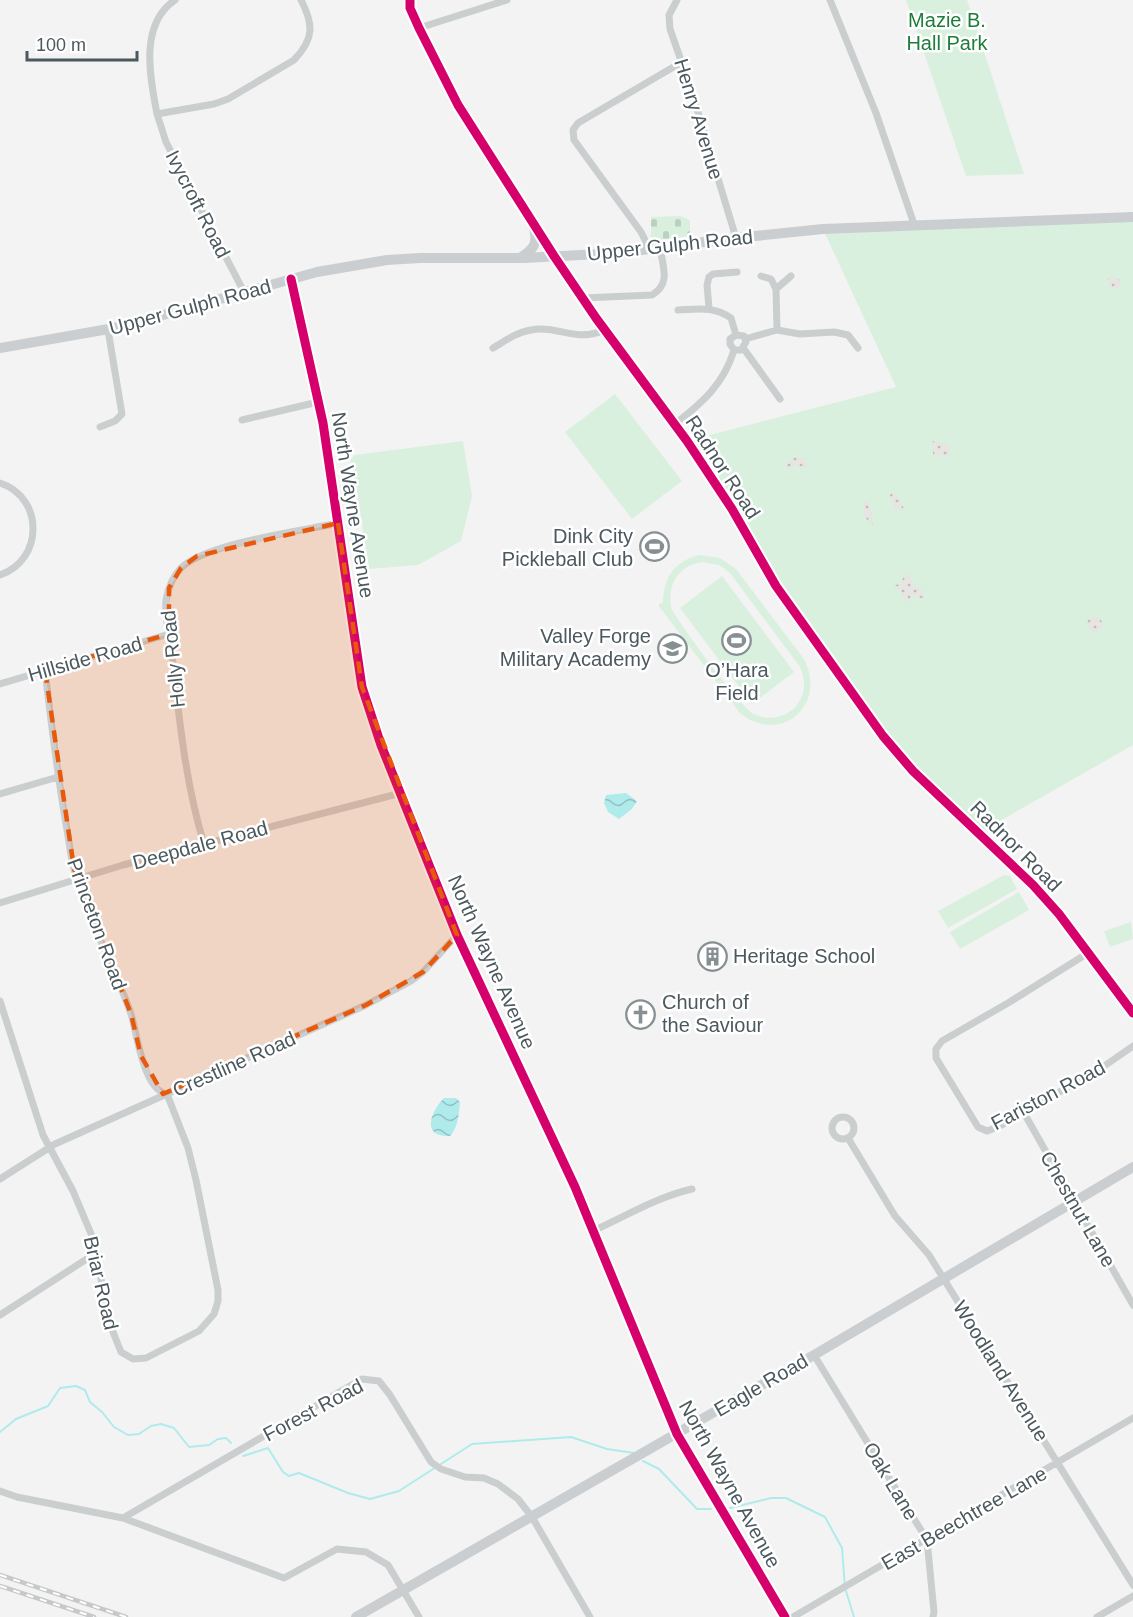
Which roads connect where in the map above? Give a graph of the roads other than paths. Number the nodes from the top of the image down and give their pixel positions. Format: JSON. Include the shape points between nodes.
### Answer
{"nodes":[{"id":1,"x":176,"y":0,"type":"edge"},
{"id":2,"x":301,"y":0,"type":"edge"},
{"id":3,"x":410,"y":0,"type":"edge"},
{"id":4,"x":507,"y":0,"type":"edge"},
{"id":5,"x":677,"y":0,"type":"edge"},
{"id":6,"x":830,"y":0,"type":"edge"},
{"id":7,"x":419,"y":28,"type":"junction"},
{"id":8,"x":682,"y":62,"type":"junction"},
{"id":9,"x":157,"y":114,"type":"junction"},
{"id":10,"x":1133,"y":217,"type":"edge"},
{"id":11,"x":532,"y":221,"type":"junction"},
{"id":12,"x":914,"y":224,"type":"junction"},
{"id":13,"x":736,"y":238,"type":"junction"},
{"id":14,"x":655,"y":249,"type":"junction"},
{"id":15,"x":554,"y":256,"type":"junction"},
{"id":16,"x":519,"y":258,"type":"junction"},
{"id":17,"x":737,"y":272,"type":"dead end"},
{"id":18,"x":761,"y":276,"type":"dead end"},
{"id":19,"x":791,"y":276,"type":"dead end"},
{"id":20,"x":291,"y":279,"type":"junction"},
{"id":21,"x":776,"y":289,"type":"junction"},
{"id":22,"x":244,"y":292,"type":"junction"},
{"id":23,"x":583,"y":298,"type":"junction"},
{"id":24,"x":709,"y":308,"type":"junction"},
{"id":25,"x":678,"y":310,"type":"dead end"},
{"id":26,"x":108,"y":330,"type":"junction"},
{"id":27,"x":604,"y":330,"type":"junction"},
{"id":28,"x":777,"y":330,"type":"junction"},
{"id":29,"x":736,"y":334,"type":"junction"},
{"id":30,"x":745,"y":339,"type":"junction"},
{"id":31,"x":0,"y":348,"type":"edge"},
{"id":32,"x":493,"y":348,"type":"dead end"},
{"id":33,"x":858,"y":348,"type":"dead end"},
{"id":34,"x":744,"y":349,"type":"junction"},
{"id":35,"x":734,"y":350,"type":"junction"},
{"id":36,"x":780,"y":399,"type":"dead end"},
{"id":37,"x":318,"y":402,"type":"junction"},
{"id":38,"x":242,"y":420,"type":"dead end"},
{"id":39,"x":675,"y":424,"type":"junction"},
{"id":40,"x":100,"y":427,"type":"dead end"},
{"id":41,"x":0,"y":483,"type":"edge"},
{"id":42,"x":338,"y":523,"type":"junction"},
{"id":43,"x":0,"y":575,"type":"edge"},
{"id":44,"x":169,"y":634,"type":"junction"},
{"id":45,"x":45,"y":670,"type":"junction"},
{"id":46,"x":0,"y":684,"type":"edge"},
{"id":47,"x":58,"y":777,"type":"junction"},
{"id":48,"x":400,"y":793,"type":"junction"},
{"id":49,"x":0,"y":794,"type":"edge"},
{"id":50,"x":204,"y":844,"type":"junction"},
{"id":51,"x":78,"y":880,"type":"junction"},
{"id":52,"x":0,"y":903,"type":"edge"},
{"id":53,"x":457,"y":935,"type":"junction"},
{"id":54,"x":1088,"y":953,"type":"junction"},
{"id":55,"x":0,"y":1001,"type":"edge"},
{"id":56,"x":1133,"y":1012,"type":"edge"},
{"id":57,"x":2,"y":1013,"type":"edge"},
{"id":58,"x":1133,"y":1046,"type":"edge"},
{"id":59,"x":167,"y":1094,"type":"junction"},
{"id":60,"x":1024,"y":1113,"type":"junction"},
{"id":61,"x":848,"y":1138,"type":"dead end"},
{"id":62,"x":48,"y":1147,"type":"junction"},
{"id":63,"x":1133,"y":1167,"type":"edge"},
{"id":64,"x":0,"y":1179,"type":"edge"},
{"id":65,"x":692,"y":1189,"type":"dead end"},
{"id":66,"x":1074,"y":1202,"type":"junction"},
{"id":67,"x":593,"y":1231,"type":"junction"},
{"id":68,"x":96,"y":1252,"type":"junction"},
{"id":69,"x":943,"y":1279,"type":"junction"},
{"id":70,"x":1133,"y":1305,"type":"edge"},
{"id":71,"x":0,"y":1315,"type":"edge"},
{"id":72,"x":814,"y":1355,"type":"junction"},
{"id":73,"x":1133,"y":1418,"type":"edge"},
{"id":74,"x":677,"y":1434,"type":"junction"},
{"id":75,"x":1058,"y":1463,"type":"junction"},
{"id":76,"x":0,"y":1491,"type":"edge"},
{"id":77,"x":532,"y":1517,"type":"junction"},
{"id":78,"x":123,"y":1518,"type":"junction"},
{"id":79,"x":927,"y":1540,"type":"junction"},
{"id":80,"x":1133,"y":1585,"type":"edge"},
{"id":81,"x":403,"y":1589,"type":"junction"},
{"id":82,"x":1133,"y":1596,"type":"edge"},
{"id":83,"x":356,"y":1617,"type":"edge"},
{"id":84,"x":419,"y":1617,"type":"edge"},
{"id":85,"x":590,"y":1617,"type":"edge"},
{"id":86,"x":785,"y":1617,"type":"edge"},
{"id":87,"x":793,"y":1617,"type":"edge"},
{"id":88,"x":933,"y":1617,"type":"edge"},
{"id":89,"x":1097,"y":1617,"type":"edge"}],
"edges":[{"from":1,"to":9,"type":"street","name":"Ivycroft Road","via":[[159,15],[152,32]]},
{"from":2,"to":9,"type":"street","via":[[310,16],[310,27],[308,42],[294,60],[228,99]]},
{"from":3,"to":7,"type":"street","name":"Radnor Road"},
{"from":4,"to":7,"type":"street"},
{"from":5,"to":8,"type":"street","name":"Henry Avenue","via":[[669,15],[670,29]]},
{"from":6,"to":12,"type":"street","via":[[876,113]]},
{"from":7,"to":11,"type":"street","name":"Radnor Road","via":[[458,105]]},
{"from":8,"to":13,"type":"street","name":"Henry Avenue"},
{"from":8,"to":14,"type":"street","via":[[578,123],[573,130],[574,140]]},
{"from":9,"to":22,"type":"street","name":"Ivycroft Road","via":[[166,142]]},
{"from":10,"to":12,"type":"street","name":"Upper Gulph Road"},
{"from":11,"to":15,"type":"street","name":"Radnor Road"},
{"from":11,"to":16,"type":"street","via":[[536,244]]},
{"from":12,"to":13,"type":"street","name":"Upper Gulph Road"},
{"from":13,"to":14,"type":"street","name":"Upper Gulph Road"},
{"from":14,"to":15,"type":"street","name":"Upper Gulph Road"},
{"from":14,"to":23,"type":"street","via":[[665,282],[660,291],[652,295]]},
{"from":15,"to":16,"type":"street","name":"Upper Gulph Road"},
{"from":15,"to":23,"type":"street","name":"Radnor Road"},
{"from":16,"to":20,"type":"street","name":"Upper Gulph Road","via":[[387,260]]},
{"from":17,"to":24,"type":"street","via":[[709,277]]},
{"from":18,"to":21,"type":"street","via":[[771,279]]},
{"from":19,"to":21,"type":"street"},
{"from":20,"to":22,"type":"street","name":"Upper Gulph Road"},
{"from":20,"to":37,"type":"street","name":"North Wayne Avenue"},
{"from":21,"to":28,"type":"street"},
{"from":22,"to":26,"type":"street","name":"Upper Gulph Road"},
{"from":23,"to":27,"type":"street","name":"Radnor Road"},
{"from":24,"to":25,"type":"street"},
{"from":24,"to":29,"type":"street","via":[[731,318]]},
{"from":26,"to":31,"type":"street","name":"Upper Gulph Road"},
{"from":26,"to":40,"type":"street","via":[[122,414]]},
{"from":27,"to":32,"type":"street","via":[[592,336],[530,330]]},
{"from":27,"to":39,"type":"street","name":"Radnor Road"},
{"from":28,"to":30,"type":"street"},
{"from":28,"to":33,"type":"street","via":[[800,334],[841,332]]},
{"from":29,"to":30,"type":"street"},
{"from":29,"to":35,"type":"street","via":[[730,342]]},
{"from":30,"to":34,"type":"street"},
{"from":34,"to":35,"type":"street"},
{"from":34,"to":36,"type":"street"},
{"from":35,"to":39,"type":"street","via":[[714,390]]},
{"from":37,"to":38,"type":"street"},
{"from":37,"to":42,"type":"street","name":"North Wayne Avenue"},
{"from":39,"to":54,"type":"street","name":"Radnor Road","via":[[732,509],[776,586],[883,736],[913,771],[1007,858],[1059,914]]},
{"from":41,"to":43,"type":"street","via":[[28,504],[34,523],[33,540],[24,558]]},
{"from":42,"to":44,"type":"street","name":"Holly Road","via":[[197,556],[181,568],[169,588]]},
{"from":42,"to":48,"type":"street","name":"North Wayne Avenue","via":[[362,687]]},
{"from":44,"to":45,"type":"street","name":"Hillside Road"},
{"from":44,"to":50,"type":"street","name":"Holly Road","via":[[186,776]]},
{"from":45,"to":46,"type":"street","name":"Hillside Road"},
{"from":45,"to":47,"type":"street","name":"Princeton Road"},
{"from":47,"to":49,"type":"street"},
{"from":47,"to":51,"type":"street","name":"Princeton Road"},
{"from":48,"to":50,"type":"street","name":"Deepdale Road"},
{"from":48,"to":53,"type":"street","name":"North Wayne Avenue"},
{"from":50,"to":51,"type":"street","name":"Deepdale Road"},
{"from":51,"to":52,"type":"street","name":"Deepdale Road"},
{"from":51,"to":59,"type":"street","name":"Princeton Road","via":[[131,1014],[141,1056],[154,1085]]},
{"from":53,"to":59,"type":"street","name":"Crestline Road","via":[[423,972],[399,988]]},
{"from":53,"to":67,"type":"street","name":"North Wayne Avenue"},
{"from":54,"to":56,"type":"street","name":"Radnor Road"},
{"from":54,"to":60,"type":"street","name":"Fariston Road","via":[[936,1048],[936,1058],[978,1127],[987,1131]]},
{"from":55,"to":57,"type":"street","name":"Briar Road"},
{"from":57,"to":62,"type":"street","name":"Briar Road"},
{"from":58,"to":60,"type":"street","name":"Fariston Road"},
{"from":59,"to":62,"type":"street","name":"Crestline Road"},
{"from":59,"to":68,"type":"street","name":"Briar Road","via":[[188,1148],[203,1212],[218,1290],[214,1314],[199,1331],[152,1356],[126,1356],[111,1328]]},
{"from":60,"to":66,"type":"street","name":"Chestnut Lane"},
{"from":61,"to":69,"type":"street","name":"Woodland Avenue","via":[[895,1216],[918,1241]]},
{"from":62,"to":64,"type":"street","name":"Crestline Road"},
{"from":62,"to":68,"type":"street","name":"Briar Road","via":[[86,1219]]},
{"from":63,"to":66,"type":"street","name":"Eagle Road"},
{"from":65,"to":67,"type":"street","via":[[661,1197]]},
{"from":66,"to":69,"type":"street","name":"Eagle Road"},
{"from":66,"to":70,"type":"street","name":"Chestnut Lane"},
{"from":67,"to":74,"type":"street","name":"North Wayne Avenue"},
{"from":68,"to":71,"type":"street"},
{"from":69,"to":72,"type":"street","name":"Eagle Road"},
{"from":69,"to":75,"type":"street","name":"Woodland Avenue"},
{"from":72,"to":74,"type":"street","name":"Eagle Road"},
{"from":72,"to":79,"type":"street","name":"Oak Lane"},
{"from":73,"to":75,"type":"street","name":"East Beechtree Lane"},
{"from":74,"to":77,"type":"street","name":"Eagle Road"},
{"from":74,"to":86,"type":"street","name":"North Wayne Avenue"},
{"from":75,"to":79,"type":"street","name":"East Beechtree Lane"},
{"from":75,"to":80,"type":"street","name":"Woodland Avenue"},
{"from":76,"to":78,"type":"street"},
{"from":77,"to":78,"type":"street","name":"Forest Road","via":[[518,1499],[498,1484],[465,1477],[431,1462],[379,1381],[362,1379]]},
{"from":77,"to":81,"type":"street","name":"Eagle Road"},
{"from":77,"to":85,"type":"street","name":"Forest Road"},
{"from":78,"to":81,"type":"street","via":[[284,1578],[337,1549],[366,1552],[388,1565]]},
{"from":79,"to":87,"type":"street","name":"East Beechtree Lane"},
{"from":79,"to":88,"type":"street","name":"Oak Lane"},
{"from":81,"to":83,"type":"street","name":"Eagle Road"},
{"from":81,"to":84,"type":"street"},
{"from":82,"to":89,"type":"street"}]}
